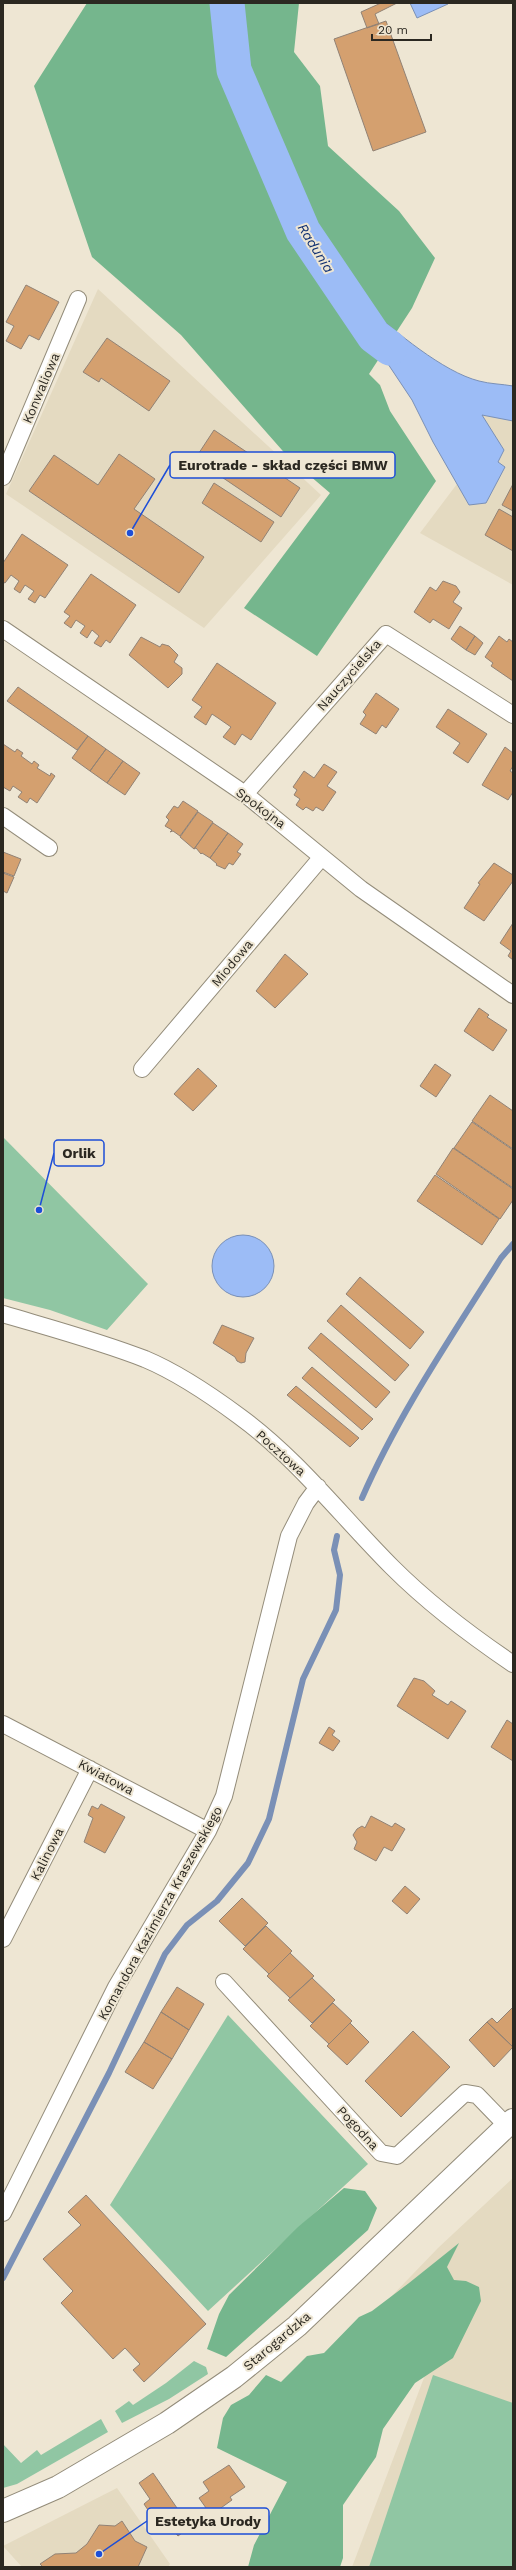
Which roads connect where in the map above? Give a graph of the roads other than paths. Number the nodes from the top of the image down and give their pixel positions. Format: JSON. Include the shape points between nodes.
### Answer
{"nodes":[{"id":1,"x":78,"y":299,"type":"dead end"},
{"id":2,"x":3,"y":477,"type":"edge"},
{"id":3,"x":3,"y":629,"type":"edge"},
{"id":4,"x":513,"y":715,"type":"edge"},
{"id":5,"x":245,"y":794,"type":"junction"},
{"id":6,"x":3,"y":816,"type":"edge"},
{"id":7,"x":49,"y":848,"type":"dead end"},
{"id":8,"x":321,"y":858,"type":"junction"},
{"id":9,"x":513,"y":995,"type":"edge"},
{"id":10,"x":142,"y":1069,"type":"dead end"},
{"id":11,"x":3,"y":1314,"type":"edge"},
{"id":12,"x":318,"y":1487,"type":"junction"},
{"id":13,"x":513,"y":1664,"type":"edge"},
{"id":14,"x":3,"y":1724,"type":"edge"},
{"id":15,"x":90,"y":1769,"type":"junction"},
{"id":16,"x":208,"y":1831,"type":"junction"},
{"id":17,"x":3,"y":1939,"type":"edge"},
{"id":18,"x":224,"y":1982,"type":"dead end"},
{"id":19,"x":510,"y":2123,"type":"edge"},
{"id":20,"x":3,"y":2213,"type":"edge"},
{"id":21,"x":3,"y":2511,"type":"edge"}],
"edges":[{"from":1,"to":2,"type":"street","name":"Konwaliowa"},
{"from":3,"to":5,"type":"street","name":"Spokojna"},
{"from":4,"to":5,"type":"street","name":"Nauczycielska","via":[[386,634]]},
{"from":5,"to":8,"type":"street","name":"Spokojna","via":[[284,824]]},
{"from":6,"to":7,"type":"street"},
{"from":8,"to":9,"type":"street","name":"Spokojna","via":[[361,889]]},
{"from":8,"to":10,"type":"street","name":"Miodowa"},
{"from":11,"to":12,"type":"street","name":"Pocztowa","via":[[146,1360],[212,1397],[241,1417],[294,1462]]},
{"from":12,"to":13,"type":"street","name":"Pocztowa","via":[[392,1568],[450,1619]]},
{"from":12,"to":16,"type":"street","name":"Komandora Kazimierza Kraszewskiego","via":[[306,1503],[289,1536],[226,1789]]},
{"from":14,"to":15,"type":"street","name":"Kwiatowa"},
{"from":15,"to":16,"type":"street","name":"Kwiatowa"},
{"from":15,"to":17,"type":"street","name":"Kalinowa"},
{"from":16,"to":20,"type":"street","name":"Komandora Kazimierza Kraszewskiego","via":[[116,1987]]},
{"from":18,"to":19,"type":"street","name":"Pogodna","via":[[381,2153],[397,2156],[464,2093],[477,2095]]},
{"from":19,"to":21,"type":"main road","name":"Starogardzka","via":[[297,2326],[234,2377],[167,2423],[58,2487]]}]}
